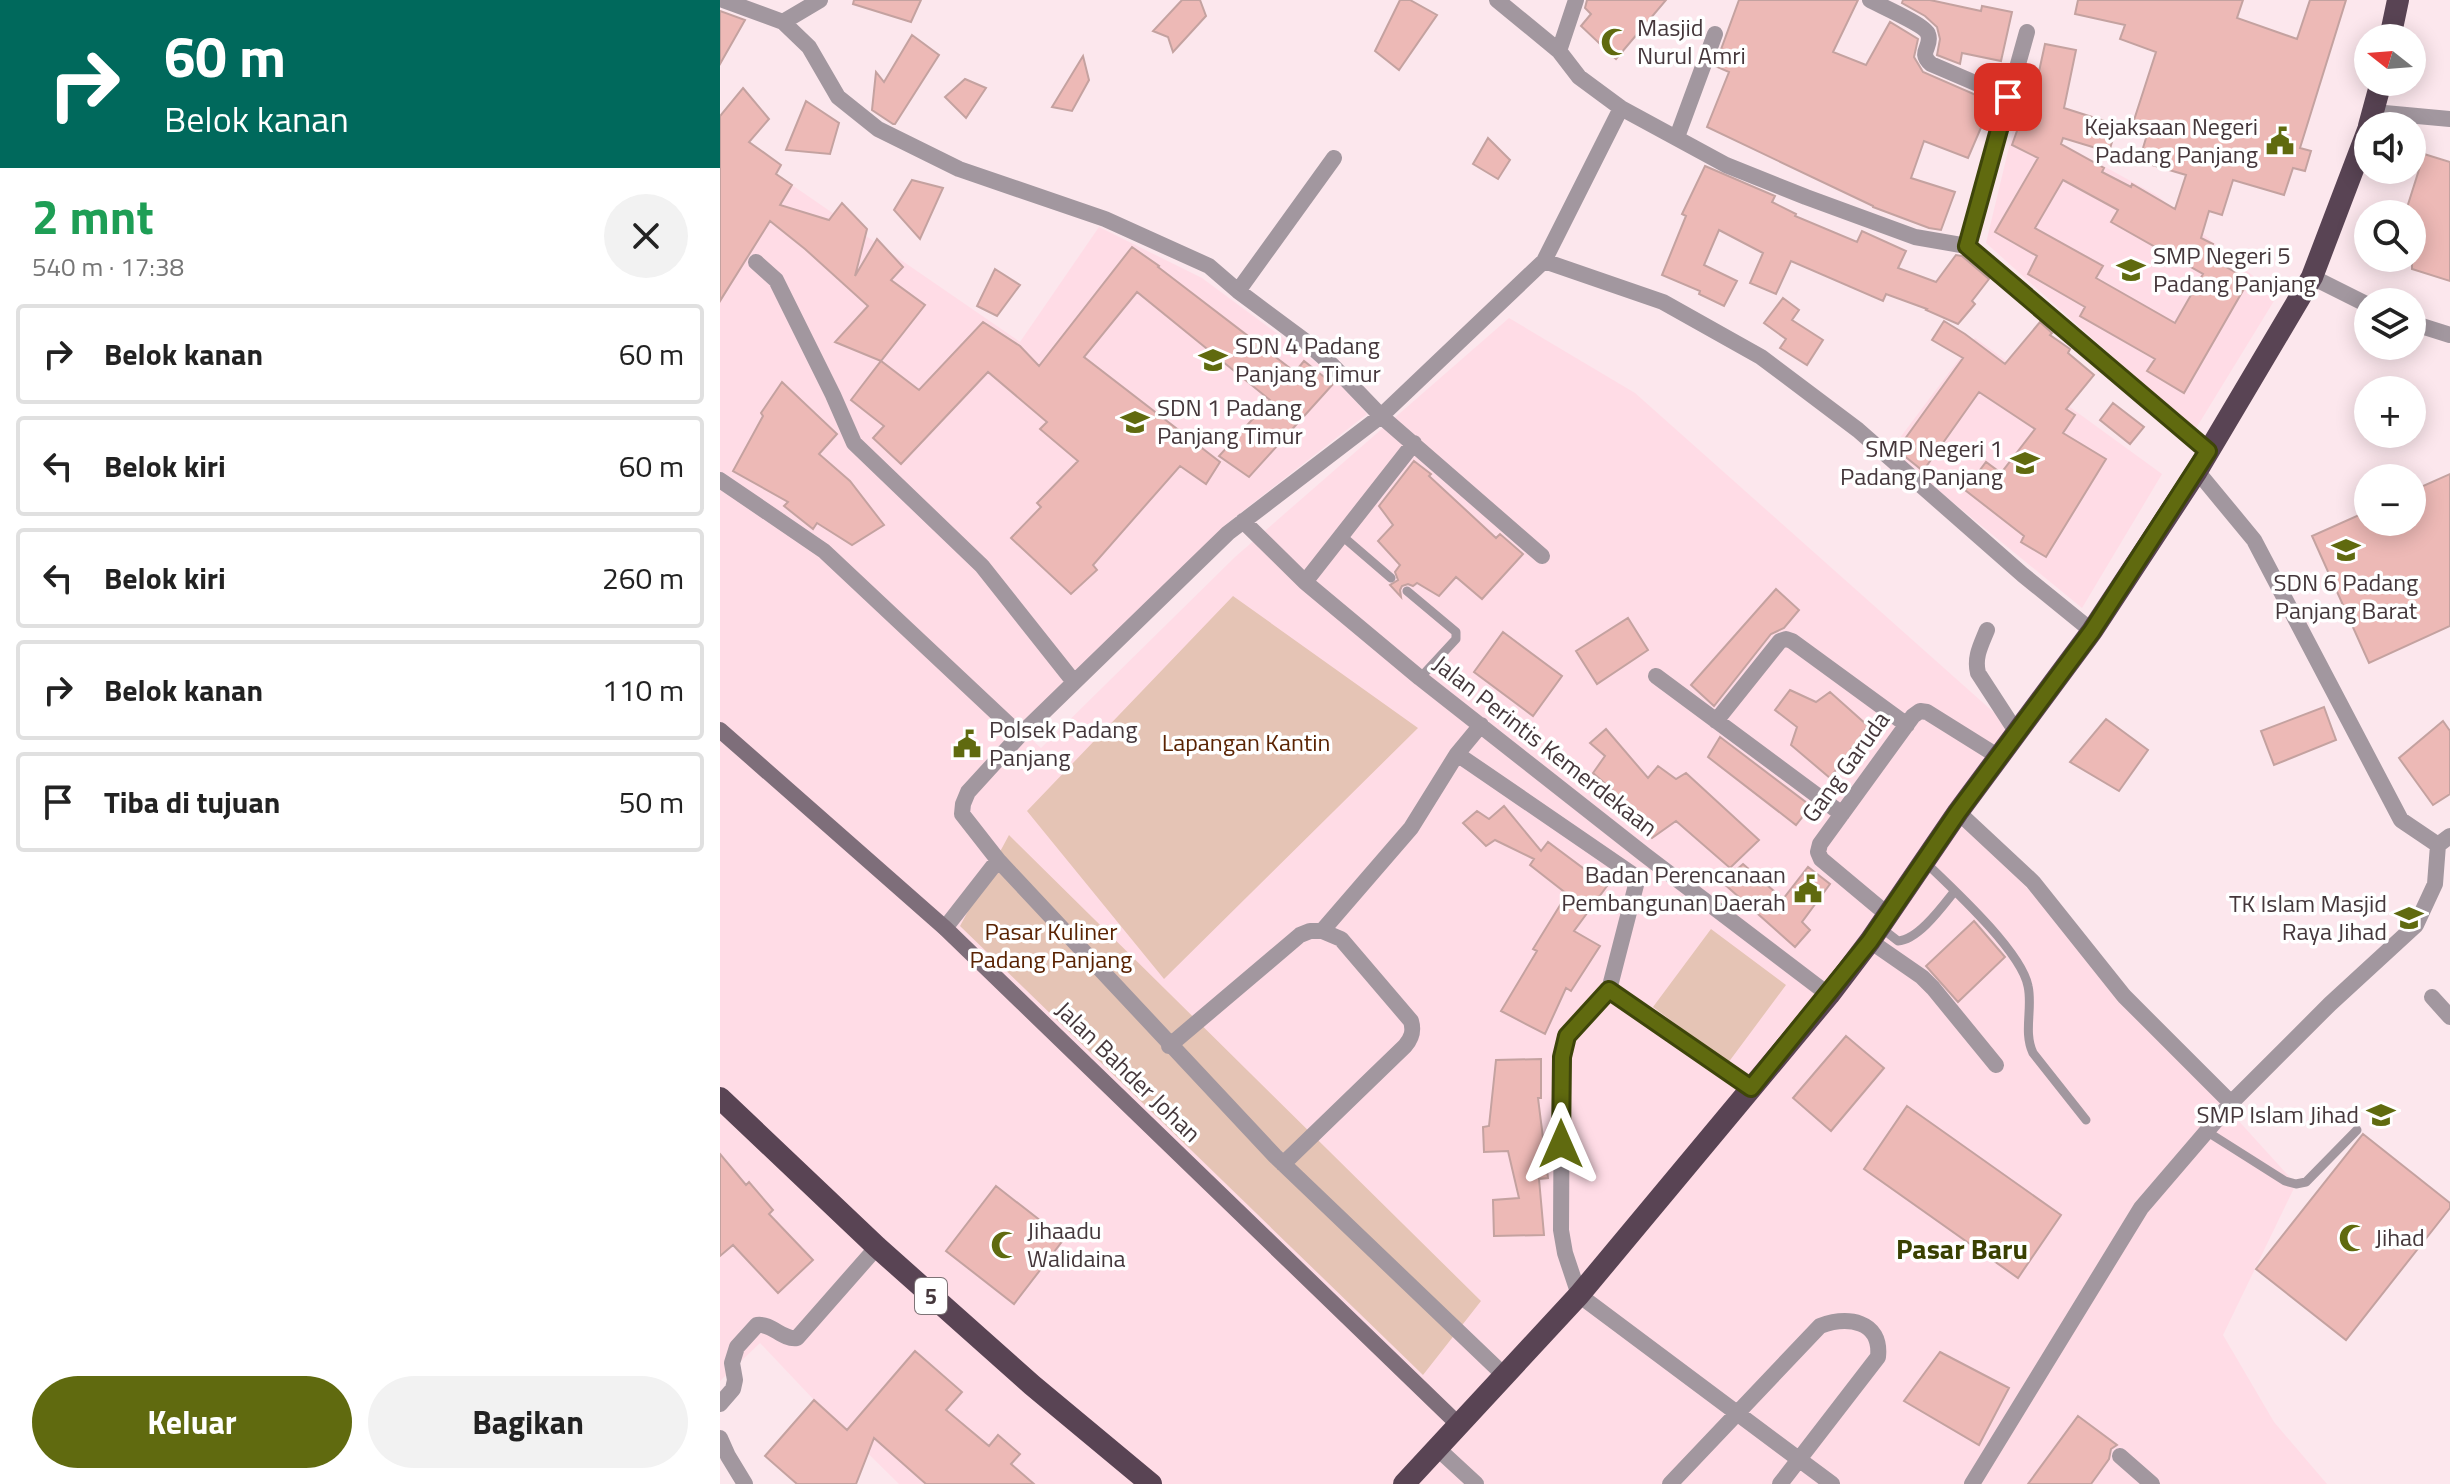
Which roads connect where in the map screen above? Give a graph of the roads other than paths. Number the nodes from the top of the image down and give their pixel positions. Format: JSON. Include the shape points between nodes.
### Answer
{"nodes":[{"id":1,"x":723,"y":0,"type":"edge"},
{"id":2,"x":820,"y":0,"type":"edge"},
{"id":3,"x":1497,"y":0,"type":"edge"},
{"id":4,"x":1576,"y":0,"type":"edge"},
{"id":5,"x":1870,"y":0,"type":"edge"},
{"id":6,"x":2398,"y":0,"type":"edge"},
{"id":7,"x":783,"y":22,"type":"junction"},
{"id":8,"x":2393,"y":24,"type":"edge"},
{"id":9,"x":2027,"y":32,"type":"dead end"},
{"id":10,"x":1715,"y":34,"type":"dead end"},
{"id":11,"x":1559,"y":51,"type":"junction"},
{"id":12,"x":2008,"y":97,"type":"junction"},
{"id":13,"x":1621,"y":108,"type":"junction"},
{"id":14,"x":2450,"y":119,"type":"edge"},
{"id":15,"x":2426,"y":120,"type":"edge"},
{"id":16,"x":1677,"y":137,"type":"junction"},
{"id":17,"x":1334,"y":158,"type":"dead end"},
{"id":18,"x":2354,"y":167,"type":"edge"},
{"id":19,"x":1967,"y":246,"type":"junction"},
{"id":20,"x":1544,"y":261,"type":"junction"},
{"id":21,"x":756,"y":262,"type":"dead end"},
{"id":22,"x":2312,"y":277,"type":"junction"},
{"id":23,"x":1238,"y":291,"type":"junction"},
{"id":24,"x":2354,"y":298,"type":"edge"},
{"id":25,"x":2426,"y":327,"type":"edge"},
{"id":26,"x":2450,"y":335,"type":"edge"},
{"id":27,"x":1381,"y":416,"type":"junction"},
{"id":28,"x":1414,"y":443,"type":"junction"},
{"id":29,"x":2202,"y":461,"type":"junction"},
{"id":30,"x":720,"y":480,"type":"edge"},
{"id":31,"x":1243,"y":521,"type":"junction"},
{"id":32,"x":1341,"y":535,"type":"junction"},
{"id":33,"x":1542,"y":556,"type":"dead end"},
{"id":34,"x":1391,"y":578,"type":"dead end"},
{"id":35,"x":1305,"y":582,"type":"junction"},
{"id":36,"x":1407,"y":591,"type":"dead end"},
{"id":37,"x":1987,"y":630,"type":"dead end"},
{"id":38,"x":2092,"y":631,"type":"junction"},
{"id":39,"x":1656,"y":676,"type":"dead end"},
{"id":40,"x":1420,"y":678,"type":"junction"},
{"id":41,"x":1074,"y":682,"type":"junction"},
{"id":42,"x":1716,"y":721,"type":"junction"},
{"id":43,"x":1481,"y":725,"type":"junction"},
{"id":44,"x":1907,"y":725,"type":"junction"},
{"id":45,"x":720,"y":730,"type":"edge"},
{"id":46,"x":2017,"y":733,"type":"junction"},
{"id":47,"x":1020,"y":735,"type":"junction"},
{"id":48,"x":1457,"y":754,"type":"junction"},
{"id":49,"x":1999,"y":757,"type":"junction"},
{"id":50,"x":1958,"y":812,"type":"junction"},
{"id":51,"x":1842,"y":814,"type":"junction"},
{"id":52,"x":2444,"y":840,"type":"edge"},
{"id":53,"x":998,"y":860,"type":"junction"},
{"id":54,"x":1924,"y":862,"type":"junction"},
{"id":55,"x":1954,"y":892,"type":"junction"},
{"id":56,"x":945,"y":928,"type":"junction"},
{"id":57,"x":1879,"y":928,"type":"junction"},
{"id":58,"x":1322,"y":931,"type":"junction"},
{"id":59,"x":1609,"y":990,"type":"junction"},
{"id":60,"x":1829,"y":995,"type":"junction"},
{"id":61,"x":2432,"y":997,"type":"dead end"},
{"id":62,"x":2450,"y":1017,"type":"edge"},
{"id":63,"x":1169,"y":1046,"type":"junction"},
{"id":64,"x":1996,"y":1065,"type":"dead end"},
{"id":65,"x":1751,"y":1088,"type":"junction"},
{"id":66,"x":720,"y":1098,"type":"edge"},
{"id":67,"x":2231,"y":1103,"type":"junction"},
{"id":68,"x":2086,"y":1120,"type":"dead end"},
{"id":69,"x":2357,"y":1130,"type":"dead end"},
{"id":70,"x":2206,"y":1131,"type":"junction"},
{"id":71,"x":1283,"y":1164,"type":"junction"},
{"id":72,"x":877,"y":1247,"type":"junction"},
{"id":73,"x":1579,"y":1295,"type":"junction"},
{"id":74,"x":1505,"y":1376,"type":"junction"},
{"id":75,"x":720,"y":1404,"type":"edge"},
{"id":76,"x":1737,"y":1413,"type":"junction"},
{"id":77,"x":1459,"y":1425,"type":"junction"},
{"id":78,"x":720,"y":1438,"type":"edge"},
{"id":79,"x":1437,"y":1448,"type":"junction"},
{"id":80,"x":2120,"y":1456,"type":"dead end"},
{"id":81,"x":1799,"y":1460,"type":"junction"},
{"id":82,"x":745,"y":1484,"type":"edge"},
{"id":83,"x":1151,"y":1484,"type":"edge"},
{"id":84,"x":1404,"y":1484,"type":"edge"},
{"id":85,"x":1476,"y":1484,"type":"edge"},
{"id":86,"x":1670,"y":1484,"type":"edge"},
{"id":87,"x":1780,"y":1484,"type":"edge"},
{"id":88,"x":1832,"y":1484,"type":"edge"},
{"id":89,"x":1972,"y":1484,"type":"edge"},
{"id":90,"x":2152,"y":1484,"type":"edge"}],
"edges":[{"from":1,"to":7,"type":"street"},
{"from":2,"to":7,"type":"street"},
{"from":3,"to":11,"type":"street"},
{"from":4,"to":11,"type":"street"},
{"from":5,"to":12,"type":"street","via":[[1925,29],[1925,55],[1931,64]]},
{"from":6,"to":8,"type":"highway"},
{"from":7,"to":23,"type":"street","via":[[809,47],[838,97],[878,129],[959,169],[1118,225],[1209,266]]},
{"from":9,"to":12,"type":"street"},
{"from":10,"to":16,"type":"street"},
{"from":11,"to":13,"type":"street","via":[[1579,77]]},
{"from":12,"to":19,"type":"street"},
{"from":13,"to":16,"type":"street"},
{"from":13,"to":20,"type":"street"},
{"from":14,"to":15,"type":"street"},
{"from":16,"to":19,"type":"street","via":[[1726,165],[1806,197],[1915,237]]},
{"from":17,"to":23,"type":"street"},
{"from":18,"to":22,"type":"highway"},
{"from":19,"to":29,"type":"street"},
{"from":20,"to":27,"type":"street"},
{"from":20,"to":38,"type":"street","via":[[1663,302],[1761,357],[1858,430]]},
{"from":21,"to":41,"type":"street","via":[[776,280],[854,443],[982,566]]},
{"from":22,"to":24,"type":"street"},
{"from":22,"to":29,"type":"highway"},
{"from":23,"to":27,"type":"street","via":[[1305,341]]},
{"from":25,"to":26,"type":"street"},
{"from":27,"to":28,"type":"street"},
{"from":27,"to":31,"type":"street"},
{"from":28,"to":32,"type":"street"},
{"from":28,"to":33,"type":"street"},
{"from":29,"to":38,"type":"highway"},
{"from":29,"to":52,"type":"street","via":[[2254,540],[2401,820]]},
{"from":30,"to":47,"type":"street","via":[[824,551]]},
{"from":31,"to":35,"type":"street","name":"Jalan Perintis Kemerdekaan"},
{"from":31,"to":41,"type":"street"},
{"from":32,"to":34,"type":"lane"},
{"from":32,"to":35,"type":"street"},
{"from":35,"to":40,"type":"street","name":"Jalan Perintis Kemerdekaan"},
{"from":36,"to":40,"type":"lane","via":[[1456,632],[1456,639]]},
{"from":37,"to":46,"type":"street","via":[[1978,652],[1978,673]]},
{"from":38,"to":46,"type":"highway"},
{"from":39,"to":42,"type":"street"},
{"from":40,"to":43,"type":"street","name":"Jalan Perintis Kemerdekaan"},
{"from":41,"to":47,"type":"street"},
{"from":42,"to":44,"type":"street","via":[[1786,639]]},
{"from":42,"to":51,"type":"street"},
{"from":43,"to":48,"type":"street"},
{"from":43,"to":60,"type":"street","name":"Jalan Perintis Kemerdekaan"},
{"from":44,"to":49,"type":"street","name":"Gang Garuda","via":[[1920,711],[1927,712]]},
{"from":44,"to":51,"type":"street","name":"Gang Garuda"},
{"from":45,"to":56,"type":"main road","name":"Jalan Bahder Johan"},
{"from":46,"to":49,"type":"highway"},
{"from":47,"to":53,"type":"street","via":[[963,804],[962,814]]},
{"from":48,"to":58,"type":"street","via":[[1411,828]]},
{"from":48,"to":59,"type":"street","via":[[1635,876]]},
{"from":49,"to":50,"type":"highway"},
{"from":50,"to":54,"type":"highway"},
{"from":50,"to":67,"type":"street","via":[[2033,882],[2124,996]]},
{"from":51,"to":57,"type":"street","name":"Gang Garuda","via":[[1818,852]]},
{"from":52,"to":67,"type":"street","via":[[2435,884],[2416,925]]},
{"from":53,"to":56,"type":"street"},
{"from":53,"to":63,"type":"street"},
{"from":54,"to":55,"type":"lane"},
{"from":54,"to":57,"type":"highway"},
{"from":55,"to":57,"type":"lane","via":[[1909,940],[1898,941]]},
{"from":55,"to":68,"type":"lane","via":[[1987,922],[2028,981],[2028,1042]]},
{"from":56,"to":77,"type":"main road","name":"Jalan Bahder Johan"},
{"from":57,"to":60,"type":"highway"},
{"from":57,"to":64,"type":"street","name":"Gang Garuda"},
{"from":58,"to":63,"type":"street","via":[[1300,935]]},
{"from":58,"to":71,"type":"street","via":[[1341,939],[1411,1021],[1413,1030],[1405,1046]]},
{"from":59,"to":65,"type":"street"},
{"from":59,"to":73,"type":"street","via":[[1567,1036],[1562,1057],[1561,1230]]},
{"from":60,"to":65,"type":"highway"},
{"from":61,"to":62,"type":"street"},
{"from":63,"to":71,"type":"street"},
{"from":65,"to":73,"type":"highway"},
{"from":66,"to":72,"type":"highway","number":"5"},
{"from":67,"to":70,"type":"street"},
{"from":69,"to":70,"type":"lane","via":[[2306,1182],[2296,1184]]},
{"from":70,"to":89,"type":"street","via":[[2141,1208]]},
{"from":71,"to":74,"type":"street"},
{"from":72,"to":75,"type":"street","via":[[797,1338],[757,1325],[737,1347],[733,1389]]},
{"from":72,"to":83,"type":"highway","number":"5"},
{"from":73,"to":74,"type":"highway"},
{"from":73,"to":76,"type":"street"},
{"from":74,"to":77,"type":"highway"},
{"from":76,"to":81,"type":"street"},
{"from":76,"to":81,"type":"street","via":[[1820,1326],[1850,1321],[1875,1334],[1878,1357]]},
{"from":76,"to":86,"type":"street"},
{"from":77,"to":79,"type":"highway"},
{"from":78,"to":82,"type":"street"},
{"from":79,"to":84,"type":"highway"},
{"from":79,"to":85,"type":"street"},
{"from":80,"to":90,"type":"street"},
{"from":81,"to":87,"type":"street"},
{"from":81,"to":88,"type":"street"}]}
